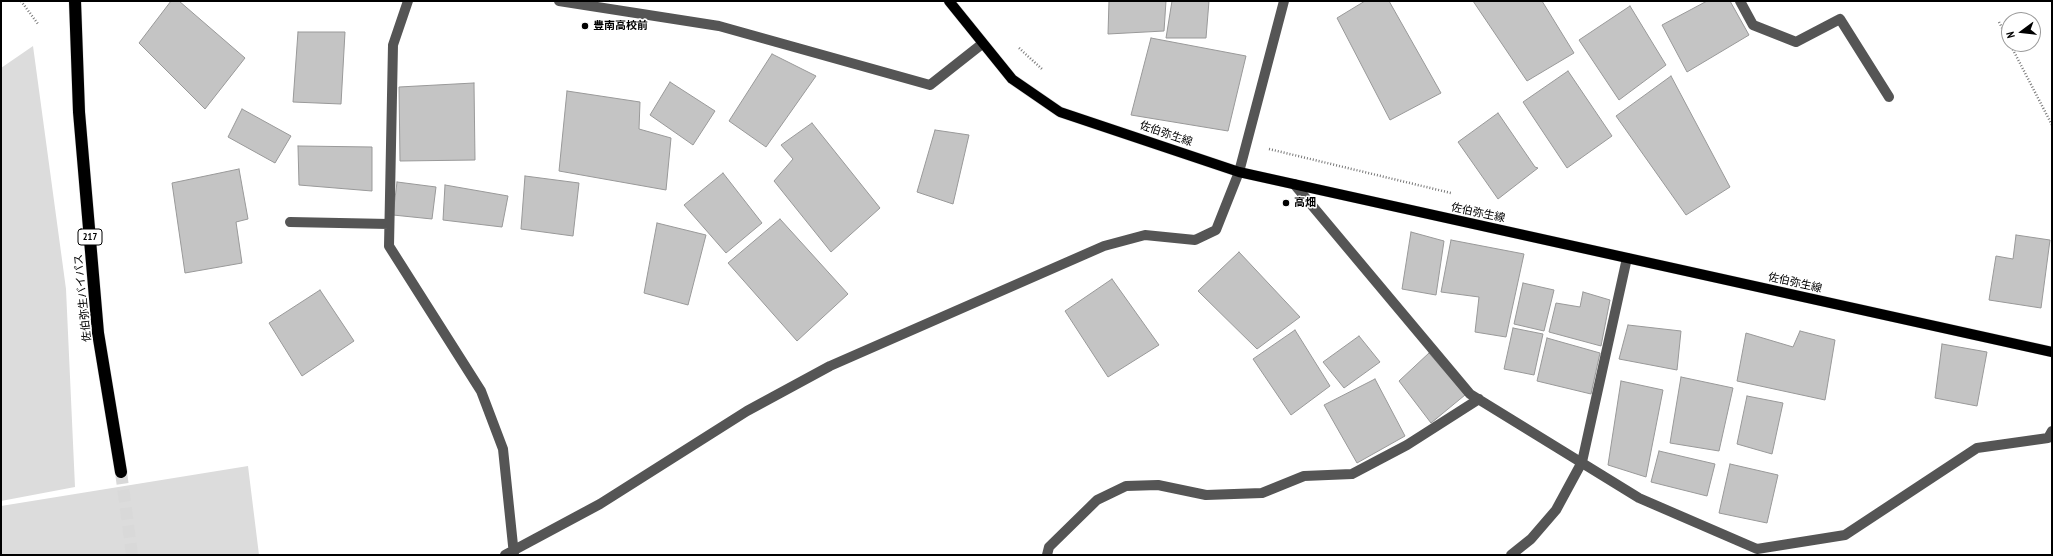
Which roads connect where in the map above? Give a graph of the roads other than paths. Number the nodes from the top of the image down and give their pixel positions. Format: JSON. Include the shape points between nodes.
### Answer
{"nodes":[{"id":1,"x":75,"y":1,"type":"edge"},
{"id":2,"x":408,"y":1,"type":"edge"},
{"id":3,"x":559,"y":1,"type":"edge"},
{"id":4,"x":949,"y":1,"type":"edge"},
{"id":5,"x":1284,"y":1,"type":"edge"},
{"id":6,"x":1740,"y":1,"type":"edge"},
{"id":7,"x":982,"y":44,"type":"junction"},
{"id":8,"x":1889,"y":97,"type":"dead end"},
{"id":9,"x":1239,"y":172,"type":"junction"},
{"id":10,"x":1294,"y":184,"type":"junction"},
{"id":11,"x":290,"y":222,"type":"dead end"},
{"id":12,"x":389,"y":224,"type":"junction"},
{"id":13,"x":1627,"y":258,"type":"junction"},
{"id":14,"x":2052,"y":352,"type":"edge"},
{"id":15,"x":1479,"y":399,"type":"junction"},
{"id":16,"x":2052,"y":431,"type":"edge"},
{"id":17,"x":1582,"y":462,"type":"junction"},
{"id":18,"x":120,"y":472,"type":"tunnel mouth"},
{"id":19,"x":511,"y":554,"type":"edge"},
{"id":20,"x":1047,"y":555,"type":"edge"},
{"id":21,"x":1511,"y":555,"type":"edge"}],
"edges":[{"from":1,"to":18,"type":"highway","name":"佐伯弥生バイパス","number":"217","via":[[79,112],[98,333]]},
{"from":2,"to":12,"type":"street","via":[[393,45]]},
{"from":3,"to":7,"type":"street","via":[[719,26],[930,85]]},
{"from":4,"to":7,"type":"main road","name":"佐伯弥生線"},
{"from":5,"to":9,"type":"street"},
{"from":6,"to":8,"type":"street","via":[[1753,25],[1796,42],[1840,19]]},
{"from":7,"to":9,"type":"main road","name":"佐伯弥生線","via":[[1012,79],[1060,112]]},
{"from":9,"to":10,"type":"main road","name":"佐伯弥生線"},
{"from":9,"to":19,"type":"street","via":[[1216,230],[1195,240],[1146,235],[1104,246],[830,366],[747,412],[600,504]]},
{"from":10,"to":13,"type":"main road","name":"佐伯弥生線"},
{"from":10,"to":15,"type":"street","via":[[1470,394]]},
{"from":11,"to":12,"type":"street"},
{"from":12,"to":19,"type":"street","via":[[389,246],[481,391],[503,449]]},
{"from":13,"to":14,"type":"main road","name":"佐伯弥生線"},
{"from":13,"to":17,"type":"street"},
{"from":15,"to":17,"type":"street"},
{"from":15,"to":20,"type":"street","via":[[1407,445],[1352,474],[1304,476],[1262,493],[1206,495],[1158,485],[1126,486],[1097,500],[1050,547]]},
{"from":16,"to":17,"type":"street","via":[[2048,438],[1977,448],[1846,535],[1757,549],[1640,498]]},
{"from":17,"to":21,"type":"street","via":[[1556,510],[1531,539]]}]}
